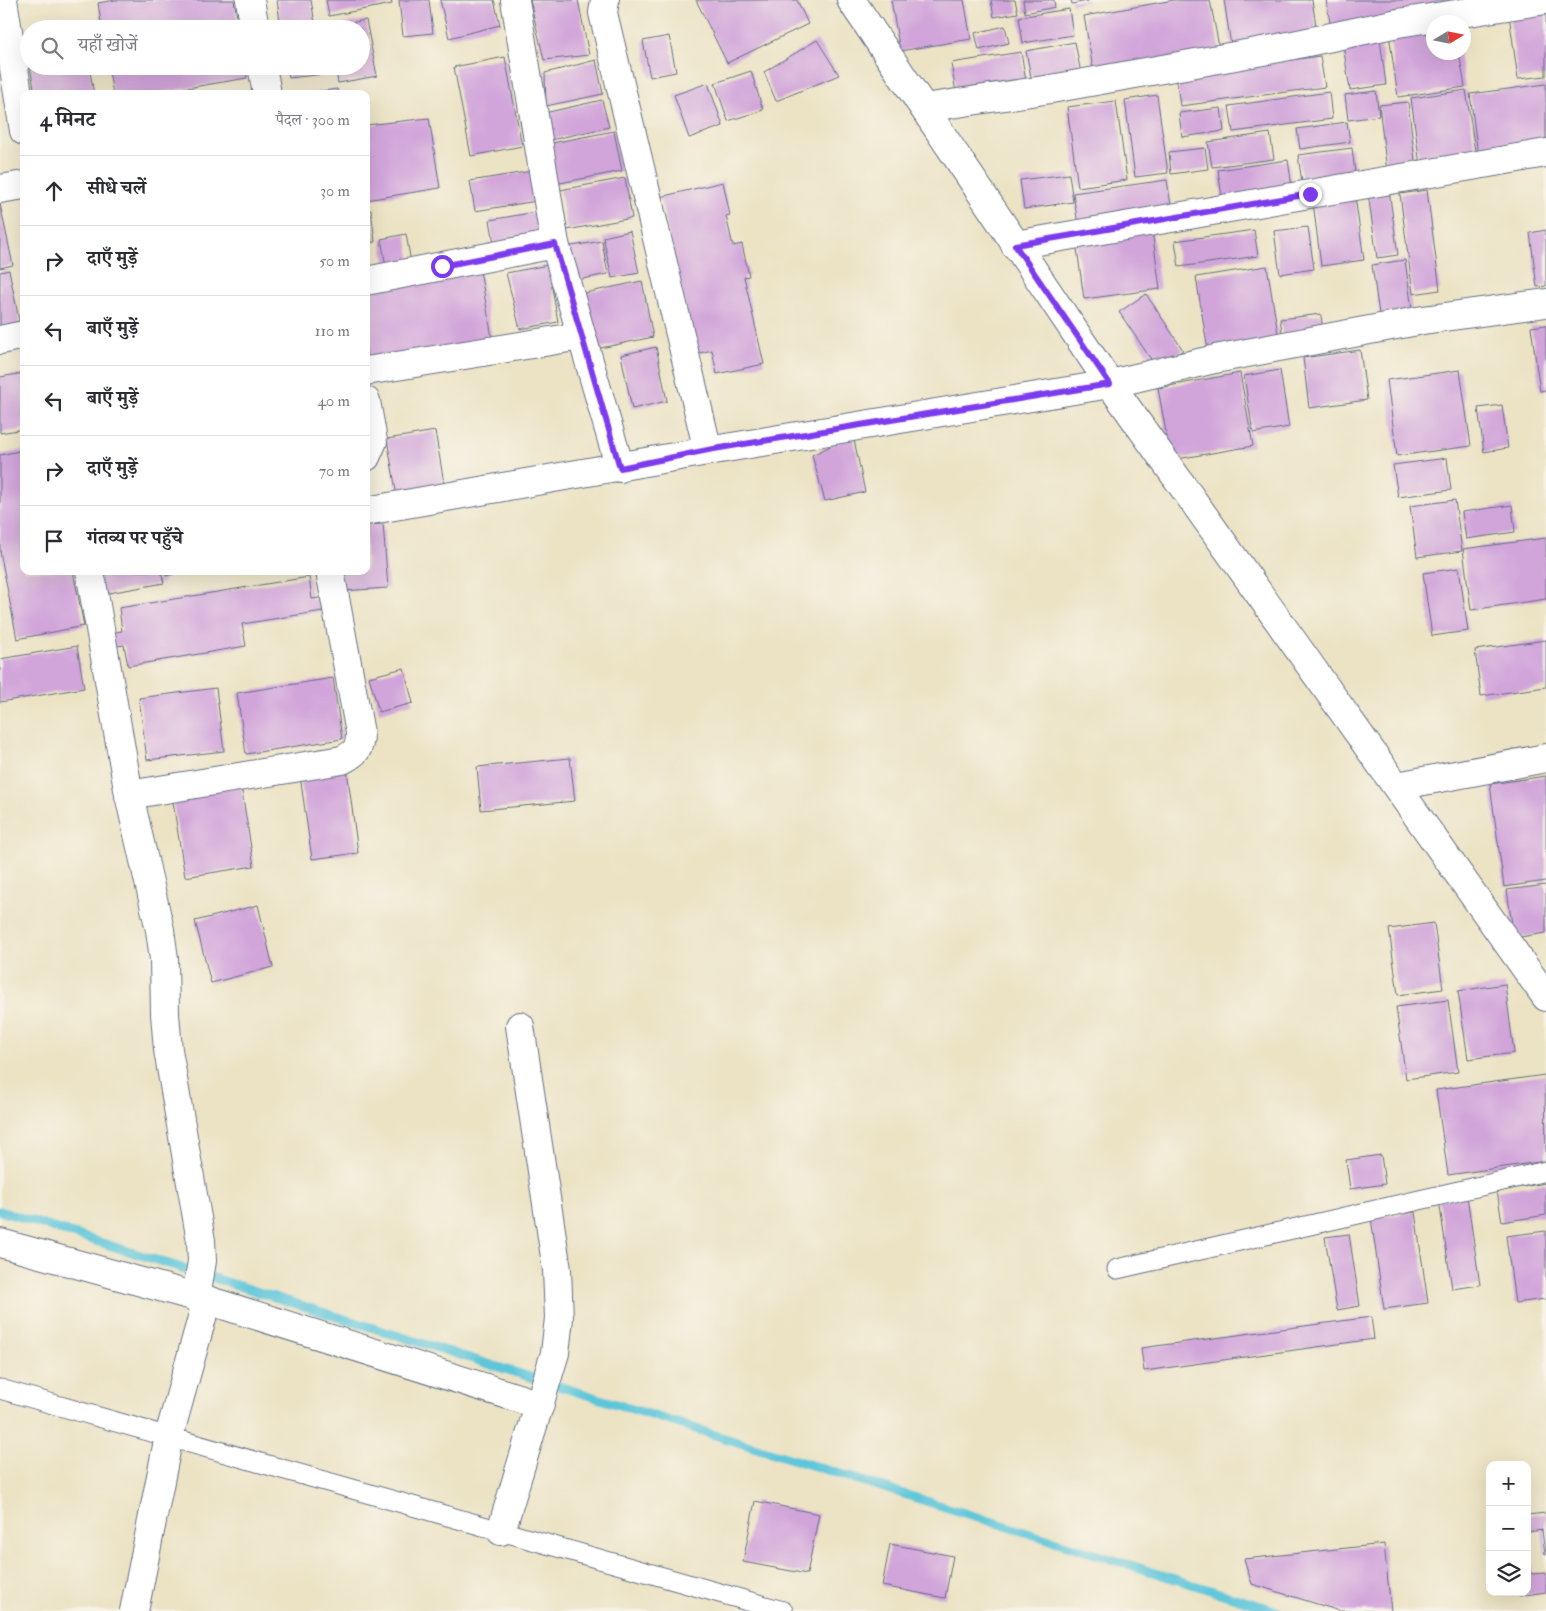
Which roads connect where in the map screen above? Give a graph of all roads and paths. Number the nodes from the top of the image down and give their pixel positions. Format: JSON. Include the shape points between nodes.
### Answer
{"nodes":[{"id":1,"x":3,"y":0,"type":"edge"},
{"id":2,"x":250,"y":0,"type":"edge"},
{"id":3,"x":515,"y":0,"type":"edge"},
{"id":4,"x":605,"y":0,"type":"edge"},
{"id":5,"x":851,"y":0,"type":"edge"},
{"id":6,"x":1546,"y":0,"type":"edge"},
{"id":7,"x":254,"y":20,"type":"edge"},
{"id":8,"x":264,"y":75,"type":"edge"},
{"id":9,"x":266,"y":90,"type":"edge"},
{"id":10,"x":20,"y":106,"type":"edge"},
{"id":11,"x":924,"y":108,"type":"junction"},
{"id":12,"x":1546,"y":154,"type":"edge"},
{"id":13,"x":20,"y":186,"type":"edge"},
{"id":14,"x":0,"y":189,"type":"edge"},
{"id":15,"x":555,"y":244,"type":"junction"},
{"id":16,"x":1015,"y":245,"type":"junction"},
{"id":17,"x":370,"y":280,"type":"edge"},
{"id":18,"x":1546,"y":303,"type":"edge"},
{"id":19,"x":20,"y":335,"type":"edge"},
{"id":20,"x":581,"y":336,"type":"junction"},
{"id":21,"x":0,"y":340,"type":"edge"},
{"id":22,"x":370,"y":370,"type":"edge"},
{"id":23,"x":1110,"y":384,"type":"junction"},
{"id":24,"x":370,"y":424,"type":"edge"},
{"id":25,"x":370,"y":448,"type":"edge"},
{"id":26,"x":708,"y":450,"type":"junction"},
{"id":27,"x":620,"y":468,"type":"junction"},
{"id":28,"x":370,"y":510,"type":"edge"},
{"id":29,"x":91,"y":575,"type":"edge"},
{"id":30,"x":331,"y":575,"type":"edge"},
{"id":31,"x":1546,"y":758,"type":"edge"},
{"id":32,"x":1397,"y":786,"type":"junction"},
{"id":33,"x":129,"y":795,"type":"junction"},
{"id":34,"x":1546,"y":997,"type":"edge"},
{"id":35,"x":520,"y":1026,"type":"dead end"},
{"id":36,"x":1546,"y":1171,"type":"edge"},
{"id":37,"x":0,"y":1243,"type":"edge"},
{"id":38,"x":1117,"y":1269,"type":"dead end"},
{"id":39,"x":201,"y":1285,"type":"junction"},
{"id":40,"x":0,"y":1389,"type":"edge"},
{"id":41,"x":542,"y":1400,"type":"junction"},
{"id":42,"x":169,"y":1436,"type":"junction"},
{"id":43,"x":501,"y":1531,"type":"junction"},
{"id":44,"x":134,"y":1611,"type":"edge"},
{"id":45,"x":783,"y":1611,"type":"edge"}],
"edges":[{"from":1,"to":10,"type":"street"},
{"from":2,"to":7,"type":"street"},
{"from":3,"to":15,"type":"street"},
{"from":4,"to":26,"type":"street","via":[[603,13]]},
{"from":5,"to":11,"type":"street"},
{"from":6,"to":11,"type":"street","via":[[1398,22],[1279,48],[1060,88]]},
{"from":8,"to":9,"type":"street"},
{"from":11,"to":16,"type":"street"},
{"from":12,"to":16,"type":"street"},
{"from":13,"to":14,"type":"street"},
{"from":15,"to":17,"type":"street"},
{"from":15,"to":20,"type":"street"},
{"from":16,"to":23,"type":"street"},
{"from":18,"to":23,"type":"street","via":[[1423,320],[1215,358]]},
{"from":19,"to":21,"type":"street"},
{"from":20,"to":22,"type":"street"},
{"from":20,"to":27,"type":"street"},
{"from":23,"to":26,"type":"street"},
{"from":23,"to":32,"type":"street"},
{"from":24,"to":25,"type":"street","via":[[373,441]]},
{"from":26,"to":27,"type":"street"},
{"from":27,"to":28,"type":"street"},
{"from":29,"to":33,"type":"street"},
{"from":30,"to":33,"type":"street","via":[[360,733],[360,744],[355,754],[342,760]]},
{"from":31,"to":32,"type":"street"},
{"from":32,"to":34,"type":"street"},
{"from":33,"to":39,"type":"street","via":[[160,930],[168,1050],[201,1240]]},
{"from":35,"to":41,"type":"street","via":[[557,1270],[559,1318],[555,1353]]},
{"from":36,"to":38,"type":"lane"},
{"from":37,"to":39,"type":"street"},
{"from":39,"to":41,"type":"street"},
{"from":39,"to":42,"type":"street"},
{"from":40,"to":42,"type":"lane"},
{"from":41,"to":43,"type":"street"},
{"from":42,"to":43,"type":"lane"},
{"from":42,"to":44,"type":"street"},
{"from":43,"to":45,"type":"lane"}]}
